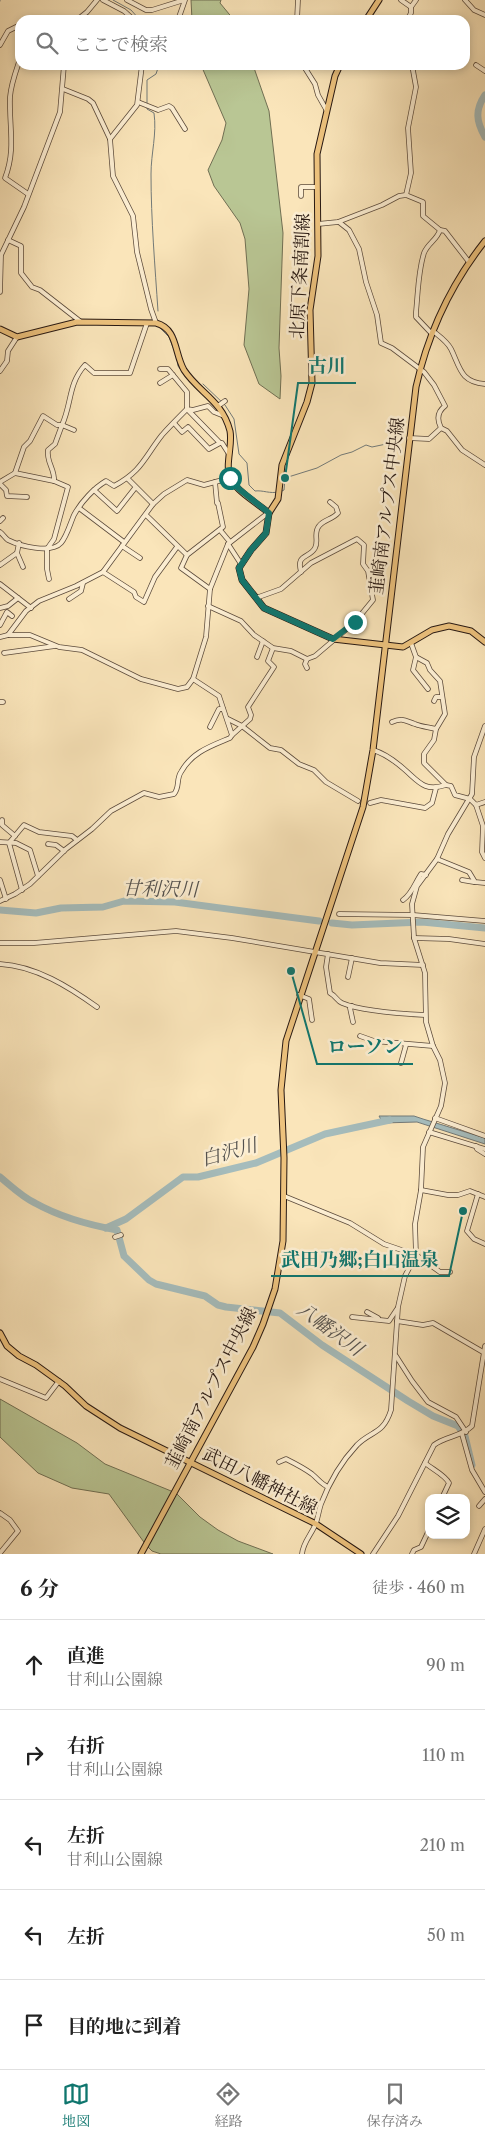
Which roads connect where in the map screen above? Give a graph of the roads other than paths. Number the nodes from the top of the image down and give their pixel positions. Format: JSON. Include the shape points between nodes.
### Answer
{"nodes":[{"id":1,"x":97,"y":0,"type":"edge"},
{"id":2,"x":103,"y":0,"type":"edge"},
{"id":3,"x":127,"y":0,"type":"edge"},
{"id":4,"x":184,"y":0,"type":"edge"},
{"id":5,"x":298,"y":0,"type":"edge"},
{"id":6,"x":379,"y":0,"type":"edge"},
{"id":7,"x":401,"y":0,"type":"edge"},
{"id":8,"x":416,"y":0,"type":"edge"},
{"id":9,"x":465,"y":0,"type":"edge"},
{"id":10,"x":411,"y":6,"type":"junction"},
{"id":11,"x":84,"y":15,"type":"edge"},
{"id":12,"x":129,"y":15,"type":"edge"},
{"id":13,"x":180,"y":15,"type":"edge"},
{"id":14,"x":297,"y":15,"type":"edge"},
{"id":15,"x":369,"y":15,"type":"edge"},
{"id":16,"x":410,"y":15,"type":"edge"},
{"id":17,"x":485,"y":15,"type":"edge"},
{"id":18,"x":15,"y":27,"type":"edge"},
{"id":19,"x":0,"y":46,"type":"edge"},
{"id":20,"x":476,"y":65,"type":"dead end"},
{"id":21,"x":16,"y":70,"type":"edge"},
{"id":22,"x":64,"y":70,"type":"edge"},
{"id":23,"x":141,"y":70,"type":"edge"},
{"id":24,"x":306,"y":70,"type":"edge"},
{"id":25,"x":339,"y":70,"type":"edge"},
{"id":26,"x":413,"y":70,"type":"edge"},
{"id":27,"x":485,"y":71,"type":"edge"},
{"id":28,"x":63,"y":89,"type":"junction"},
{"id":29,"x":138,"y":102,"type":"junction"},
{"id":30,"x":327,"y":110,"type":"junction"},
{"id":31,"x":185,"y":129,"type":"dead end"},
{"id":32,"x":110,"y":139,"type":"junction"},
{"id":33,"x":317,"y":187,"type":"junction"},
{"id":34,"x":28,"y":194,"type":"junction"},
{"id":35,"x":406,"y":195,"type":"junction"},
{"id":36,"x":301,"y":196,"type":"dead end"},
{"id":37,"x":339,"y":222,"type":"junction"},
{"id":38,"x":318,"y":224,"type":"junction"},
{"id":39,"x":440,"y":230,"type":"junction"},
{"id":40,"x":8,"y":240,"type":"junction"},
{"id":41,"x":485,"y":241,"type":"edge"},
{"id":42,"x":469,"y":262,"type":"junction"},
{"id":43,"x":0,"y":292,"type":"edge"},
{"id":44,"x":0,"y":322,"type":"edge"},
{"id":45,"x":81,"y":322,"type":"junction"},
{"id":46,"x":148,"y":323,"type":"junction"},
{"id":47,"x":156,"y":323,"type":"junction"},
{"id":48,"x":0,"y":330,"type":"edge"},
{"id":49,"x":432,"y":332,"type":"junction"},
{"id":50,"x":17,"y":337,"type":"junction"},
{"id":51,"x":160,"y":369,"type":"dead end"},
{"id":52,"x":420,"y":369,"type":"junction"},
{"id":53,"x":0,"y":371,"type":"edge"},
{"id":54,"x":173,"y":375,"type":"junction"},
{"id":55,"x":160,"y":383,"type":"dead end"},
{"id":56,"x":485,"y":384,"type":"edge"},
{"id":57,"x":225,"y":401,"type":"dead end"},
{"id":58,"x":219,"y":405,"type":"junction"},
{"id":59,"x":187,"y":408,"type":"junction"},
{"id":60,"x":224,"y":416,"type":"junction"},
{"id":61,"x":174,"y":423,"type":"junction"},
{"id":62,"x":62,"y":425,"type":"junction"},
{"id":63,"x":441,"y":428,"type":"junction"},
{"id":64,"x":74,"y":430,"type":"dead end"},
{"id":65,"x":182,"y":432,"type":"junction"},
{"id":66,"x":184,"y":437,"type":"dead end"},
{"id":67,"x":409,"y":438,"type":"junction"},
{"id":68,"x":220,"y":443,"type":"junction"},
{"id":69,"x":230,"y":456,"type":"junction"},
{"id":70,"x":485,"y":465,"type":"edge"},
{"id":71,"x":15,"y":473,"type":"junction"},
{"id":72,"x":230,"y":478,"type":"junction"},
{"id":73,"x":128,"y":479,"type":"junction"},
{"id":74,"x":54,"y":481,"type":"junction"},
{"id":75,"x":215,"y":482,"type":"junction"},
{"id":76,"x":0,"y":483,"type":"edge"},
{"id":77,"x":135,"y":488,"type":"junction"},
{"id":78,"x":94,"y":490,"type":"junction"},
{"id":79,"x":27,"y":497,"type":"dead end"},
{"id":80,"x":330,"y":502,"type":"dead end"},
{"id":81,"x":153,"y":504,"type":"junction"},
{"id":82,"x":79,"y":508,"type":"junction"},
{"id":83,"x":269,"y":513,"type":"junction"},
{"id":84,"x":146,"y":515,"type":"junction"},
{"id":85,"x":220,"y":530,"type":"junction"},
{"id":86,"x":0,"y":532,"type":"edge"},
{"id":87,"x":19,"y":543,"type":"junction"},
{"id":88,"x":229,"y":543,"type":"junction"},
{"id":89,"x":123,"y":544,"type":"junction"},
{"id":90,"x":177,"y":547,"type":"junction"},
{"id":91,"x":48,"y":549,"type":"junction"},
{"id":92,"x":17,"y":553,"type":"junction"},
{"id":93,"x":187,"y":555,"type":"junction"},
{"id":94,"x":140,"y":558,"type":"dead end"},
{"id":95,"x":241,"y":564,"type":"junction"},
{"id":96,"x":0,"y":565,"type":"edge"},
{"id":97,"x":23,"y":567,"type":"dead end"},
{"id":98,"x":104,"y":572,"type":"junction"},
{"id":99,"x":301,"y":572,"type":"junction"},
{"id":100,"x":49,"y":579,"type":"dead end"},
{"id":101,"x":83,"y":583,"type":"junction"},
{"id":102,"x":0,"y":584,"type":"edge"},
{"id":103,"x":210,"y":589,"type":"junction"},
{"id":104,"x":18,"y":598,"type":"junction"},
{"id":105,"x":256,"y":598,"type":"junction"},
{"id":106,"x":69,"y":599,"type":"dead end"},
{"id":107,"x":208,"y":606,"type":"junction"},
{"id":108,"x":0,"y":608,"type":"edge"},
{"id":109,"x":31,"y":608,"type":"junction"},
{"id":110,"x":12,"y":616,"type":"dead end"},
{"id":111,"x":0,"y":625,"type":"edge"},
{"id":112,"x":8,"y":635,"type":"junction"},
{"id":113,"x":0,"y":637,"type":"edge"},
{"id":114,"x":333,"y":639,"type":"junction"},
{"id":115,"x":263,"y":641,"type":"junction"},
{"id":116,"x":485,"y":642,"type":"edge"},
{"id":117,"x":411,"y":643,"type":"junction"},
{"id":118,"x":385,"y":645,"type":"junction"},
{"id":119,"x":57,"y":646,"type":"junction"},
{"id":120,"x":273,"y":648,"type":"junction"},
{"id":121,"x":4,"y":653,"type":"dead end"},
{"id":122,"x":257,"y":657,"type":"dead end"},
{"id":123,"x":416,"y":657,"type":"junction"},
{"id":124,"x":307,"y":659,"type":"junction"},
{"id":125,"x":307,"y":668,"type":"dead end"},
{"id":126,"x":193,"y":679,"type":"junction"},
{"id":127,"x":428,"y":689,"type":"dead end"},
{"id":128,"x":442,"y":697,"type":"junction"},
{"id":129,"x":434,"y":701,"type":"dead end"},
{"id":130,"x":223,"y":709,"type":"junction"},
{"id":131,"x":228,"y":719,"type":"junction"},
{"id":132,"x":392,"y":722,"type":"dead end"},
{"id":133,"x":210,"y":726,"type":"dead end"},
{"id":134,"x":242,"y":726,"type":"junction"},
{"id":135,"x":485,"y":726,"type":"edge"},
{"id":136,"x":436,"y":729,"type":"junction"},
{"id":137,"x":232,"y":735,"type":"junction"},
{"id":138,"x":372,"y":750,"type":"junction"},
{"id":139,"x":446,"y":785,"type":"junction"},
{"id":140,"x":436,"y":788,"type":"junction"},
{"id":141,"x":470,"y":799,"type":"junction"},
{"id":142,"x":358,"y":801,"type":"dead end"},
{"id":143,"x":485,"y":802,"type":"edge"},
{"id":144,"x":370,"y":803,"type":"dead end"},
{"id":145,"x":476,"y":805,"type":"junction"},
{"id":146,"x":2,"y":820,"type":"dead end"},
{"id":147,"x":15,"y":836,"type":"junction"},
{"id":148,"x":77,"y":840,"type":"junction"},
{"id":149,"x":0,"y":842,"type":"edge"},
{"id":150,"x":9,"y":843,"type":"junction"},
{"id":151,"x":48,"y":844,"type":"dead end"},
{"id":152,"x":65,"y":850,"type":"junction"},
{"id":153,"x":485,"y":858,"type":"edge"},
{"id":154,"x":437,"y":859,"type":"junction"},
{"id":155,"x":426,"y":875,"type":"junction"},
{"id":156,"x":38,"y":876,"type":"junction"},
{"id":157,"x":0,"y":880,"type":"edge"},
{"id":158,"x":462,"y":880,"type":"dead end"},
{"id":159,"x":475,"y":882,"type":"junction"},
{"id":160,"x":485,"y":882,"type":"edge"},
{"id":161,"x":22,"y":890,"type":"junction"},
{"id":162,"x":6,"y":898,"type":"junction"},
{"id":163,"x":403,"y":900,"type":"dead end"},
{"id":164,"x":0,"y":901,"type":"edge"},
{"id":165,"x":339,"y":914,"type":"dead end"},
{"id":166,"x":413,"y":915,"type":"junction"},
{"id":167,"x":485,"y":921,"type":"edge"},
{"id":168,"x":414,"y":938,"type":"junction"},
{"id":169,"x":0,"y":943,"type":"edge"},
{"id":170,"x":485,"y":944,"type":"edge"},
{"id":171,"x":314,"y":951,"type":"junction"},
{"id":172,"x":328,"y":954,"type":"junction"},
{"id":173,"x":352,"y":958,"type":"junction"},
{"id":174,"x":0,"y":964,"type":"edge"},
{"id":175,"x":423,"y":965,"type":"junction"},
{"id":176,"x":348,"y":978,"type":"dead end"},
{"id":177,"x":300,"y":995,"type":"junction"},
{"id":178,"x":352,"y":1006,"type":"junction"},
{"id":179,"x":98,"y":1007,"type":"dead end"},
{"id":180,"x":426,"y":1015,"type":"junction"},
{"id":181,"x":312,"y":1020,"type":"dead end"},
{"id":182,"x":353,"y":1022,"type":"dead end"},
{"id":183,"x":360,"y":1036,"type":"dead end"},
{"id":184,"x":406,"y":1045,"type":"junction"},
{"id":185,"x":433,"y":1046,"type":"junction"},
{"id":186,"x":401,"y":1063,"type":"dead end"},
{"id":187,"x":435,"y":1119,"type":"junction"},
{"id":188,"x":429,"y":1132,"type":"junction"},
{"id":189,"x":485,"y":1136,"type":"edge"},
{"id":190,"x":476,"y":1146,"type":"junction"},
{"id":191,"x":485,"y":1149,"type":"edge"},
{"id":192,"x":485,"y":1154,"type":"edge"},
{"id":193,"x":421,"y":1190,"type":"junction"},
{"id":194,"x":478,"y":1194,"type":"junction"},
{"id":195,"x":284,"y":1196,"type":"junction"},
{"id":196,"x":485,"y":1197,"type":"edge"},
{"id":197,"x":120,"y":1235,"type":"dead end"},
{"id":198,"x":115,"y":1237,"type":"dead end"},
{"id":199,"x":485,"y":1244,"type":"edge"},
{"id":200,"x":416,"y":1256,"type":"junction"},
{"id":201,"x":450,"y":1272,"type":"dead end"},
{"id":202,"x":398,"y":1307,"type":"junction"},
{"id":203,"x":367,"y":1312,"type":"dead end"},
{"id":204,"x":352,"y":1317,"type":"dead end"},
{"id":205,"x":383,"y":1321,"type":"junction"},
{"id":206,"x":397,"y":1321,"type":"junction"},
{"id":207,"x":0,"y":1333,"type":"edge"},
{"id":208,"x":485,"y":1346,"type":"edge"},
{"id":209,"x":484,"y":1353,"type":"edge"},
{"id":210,"x":395,"y":1354,"type":"junction"},
{"id":211,"x":0,"y":1379,"type":"edge"},
{"id":212,"x":59,"y":1381,"type":"junction"},
{"id":213,"x":464,"y":1433,"type":"junction"},
{"id":214,"x":190,"y":1461,"type":"junction"},
{"id":215,"x":279,"y":1462,"type":"dead end"},
{"id":216,"x":425,"y":1462,"type":"junction"},
{"id":217,"x":328,"y":1487,"type":"junction"},
{"id":218,"x":485,"y":1492,"type":"edge"},
{"id":219,"x":444,"y":1494,"type":"edge"},
{"id":220,"x":485,"y":1499,"type":"edge"},
{"id":221,"x":479,"y":1506,"type":"dead end"},
{"id":222,"x":0,"y":1513,"type":"edge"},
{"id":223,"x":316,"y":1524,"type":"junction"},
{"id":224,"x":485,"y":1529,"type":"edge"},
{"id":225,"x":425,"y":1538,"type":"edge"},
{"id":226,"x":0,"y":1553,"type":"edge"},
{"id":227,"x":141,"y":1554,"type":"edge"},
{"id":228,"x":302,"y":1554,"type":"edge"},
{"id":229,"x":361,"y":1554,"type":"edge"},
{"id":230,"x":373,"y":1554,"type":"edge"},
{"id":231,"x":412,"y":1554,"type":"edge"},
{"id":232,"x":474,"y":1554,"type":"edge"}],
"edges":[{"from":1,"to":11,"type":"street"},
{"from":2,"to":12,"type":"street"},
{"from":3,"to":4,"type":"street","via":[[146,10]]},
{"from":4,"to":13,"type":"street"},
{"from":5,"to":14,"type":"street"},
{"from":6,"to":15,"type":"main road"},
{"from":7,"to":10,"type":"street"},
{"from":8,"to":10,"type":"street"},
{"from":9,"to":17,"type":"street","via":[[474,10]]},
{"from":10,"to":16,"type":"street"},
{"from":18,"to":19,"type":"street","via":[[8,31]]},
{"from":20,"to":27,"type":"street"},
{"from":21,"to":34,"type":"street","via":[[11,87],[11,162],[5,178]]},
{"from":22,"to":28,"type":"street"},
{"from":23,"to":29,"type":"street"},
{"from":24,"to":30,"type":"street"},
{"from":25,"to":30,"type":"main road","name":"北原下条南割線"},
{"from":26,"to":35,"type":"street","via":[[416,87],[408,128],[411,174]]},
{"from":28,"to":32,"type":"street","via":[[93,103]]},
{"from":28,"to":34,"type":"street","via":[[60,112]]},
{"from":29,"to":31,"type":"street","via":[[158,110],[169,106]]},
{"from":29,"to":32,"type":"street"},
{"from":30,"to":33,"type":"main road","name":"北原下条南割線","via":[[317,154]]},
{"from":32,"to":47,"type":"street","via":[[113,176],[133,216],[137,252]]},
{"from":33,"to":36,"type":"street","via":[[301,187]]},
{"from":33,"to":38,"type":"main road","name":"北原下条南割線"},
{"from":34,"to":40,"type":"street"},
{"from":35,"to":37,"type":"street"},
{"from":35,"to":39,"type":"street","via":[[423,202],[423,216]]},
{"from":37,"to":38,"type":"street"},
{"from":37,"to":52,"type":"street","via":[[349,230],[359,249],[377,315],[380,341]]},
{"from":38,"to":83,"type":"main road","name":"北原下条南割線","via":[[318,256],[310,310],[312,383],[282,465],[278,499]]},
{"from":39,"to":42,"type":"street","via":[[445,231]]},
{"from":39,"to":49,"type":"street","via":[[425,252],[416,312]]},
{"from":40,"to":43,"type":"street","via":[[0,262]]},
{"from":40,"to":45,"type":"street","via":[[21,246],[21,273],[32,287]]},
{"from":41,"to":42,"type":"main road","name":"韮崎南アルプス中央線"},
{"from":42,"to":49,"type":"main road","name":"韮崎南アルプス中央線"},
{"from":44,"to":48,"type":"street"},
{"from":45,"to":46,"type":"main road"},
{"from":45,"to":50,"type":"main road"},
{"from":46,"to":47,"type":"main road"},
{"from":46,"to":62,"type":"street","via":[[130,374],[94,374],[85,365],[76,374]]},
{"from":47,"to":58,"type":"main road","via":[[170,331],[185,371]]},
{"from":48,"to":50,"type":"main road"},
{"from":49,"to":52,"type":"main road","name":"韮崎南アルプス中央線"},
{"from":49,"to":56,"type":"street","via":[[450,348],[463,374]]},
{"from":50,"to":53,"type":"street"},
{"from":51,"to":54,"type":"street","via":[[168,369]]},
{"from":52,"to":63,"type":"street","via":[[434,385],[445,406],[440,410],[438,419]]},
{"from":52,"to":67,"type":"main road","name":"韮崎南アルプス中央線"},
{"from":54,"to":55,"type":"street"},
{"from":54,"to":59,"type":"street","via":[[187,392]]},
{"from":57,"to":58,"type":"street"},
{"from":58,"to":60,"type":"main road"},
{"from":59,"to":60,"type":"street","via":[[193,410],[208,406]]},
{"from":59,"to":61,"type":"street"},
{"from":59,"to":68,"type":"street"},
{"from":60,"to":69,"type":"main road","via":[[231,441]]},
{"from":61,"to":65,"type":"street"},
{"from":61,"to":73,"type":"street"},
{"from":62,"to":64,"type":"street"},
{"from":62,"to":71,"type":"street","via":[[56,425],[43,416],[24,447]]},
{"from":62,"to":74,"type":"street","via":[[58,440],[47,454]]},
{"from":63,"to":67,"type":"street","via":[[429,439]]},
{"from":63,"to":70,"type":"street","via":[[447,430],[462,450]]},
{"from":65,"to":66,"type":"street"},
{"from":65,"to":68,"type":"street","via":[[188,426],[209,449]]},
{"from":67,"to":118,"type":"main road","name":"韮崎南アルプス中央線"},
{"from":68,"to":69,"type":"street"},
{"from":69,"to":72,"type":"main road"},
{"from":71,"to":74,"type":"street"},
{"from":71,"to":76,"type":"street"},
{"from":72,"to":75,"type":"street"},
{"from":72,"to":83,"type":"main road"},
{"from":73,"to":77,"type":"street"},
{"from":73,"to":78,"type":"street","via":[[114,486],[106,480]]},
{"from":74,"to":91,"type":"street","via":[[68,487],[54,539]]},
{"from":75,"to":81,"type":"street","via":[[199,485],[187,480]]},
{"from":75,"to":85,"type":"street","via":[[223,527]]},
{"from":76,"to":79,"type":"street","via":[[7,496]]},
{"from":77,"to":78,"type":"street","via":[[117,511]]},
{"from":77,"to":81,"type":"street"},
{"from":78,"to":82,"type":"street"},
{"from":80,"to":99,"type":"street","via":[[338,513],[323,521],[316,530],[316,546],[313,552],[302,557]]},
{"from":81,"to":84,"type":"street"},
{"from":82,"to":89,"type":"street"},
{"from":82,"to":91,"type":"street","via":[[62,542]]},
{"from":83,"to":88,"type":"street"},
{"from":83,"to":95,"type":"main road","name":"北原下条南割線","via":[[266,533]]},
{"from":84,"to":89,"type":"street"},
{"from":84,"to":90,"type":"street"},
{"from":85,"to":88,"type":"street"},
{"from":85,"to":93,"type":"street"},
{"from":86,"to":87,"type":"street","via":[[7,540]]},
{"from":87,"to":91,"type":"street"},
{"from":87,"to":92,"type":"street"},
{"from":88,"to":95,"type":"street"},
{"from":88,"to":103,"type":"street"},
{"from":89,"to":94,"type":"street"},
{"from":89,"to":98,"type":"street"},
{"from":90,"to":93,"type":"street"},
{"from":90,"to":98,"type":"street","via":[[155,577],[144,602]]},
{"from":91,"to":100,"type":"street"},
{"from":92,"to":96,"type":"street"},
{"from":92,"to":97,"type":"street"},
{"from":93,"to":103,"type":"street","via":[[181,568]]},
{"from":95,"to":105,"type":"main road","via":[[242,580]]},
{"from":98,"to":101,"type":"street"},
{"from":99,"to":105,"type":"street","via":[[281,590]]},
{"from":99,"to":114,"type":"street","via":[[311,563],[357,539],[364,545],[363,564],[368,571],[373,600],[355,622]]},
{"from":101,"to":106,"type":"street","via":[[81,592]]},
{"from":101,"to":109,"type":"street","via":[[39,601]]},
{"from":102,"to":104,"type":"street"},
{"from":103,"to":107,"type":"street"},
{"from":104,"to":108,"type":"street"},
{"from":104,"to":109,"type":"street"},
{"from":105,"to":114,"type":"main road","via":[[264,608]]},
{"from":107,"to":115,"type":"street","via":[[241,621]]},
{"from":107,"to":126,"type":"street","via":[[206,637]]},
{"from":109,"to":112,"type":"street"},
{"from":110,"to":111,"type":"street","via":[[7,612]]},
{"from":112,"to":113,"type":"street"},
{"from":112,"to":119,"type":"street","via":[[30,635]]},
{"from":114,"to":118,"type":"main road"},
{"from":114,"to":124,"type":"street"},
{"from":115,"to":120,"type":"street"},
{"from":115,"to":122,"type":"street"},
{"from":116,"to":117,"type":"main road","via":[[471,631],[449,626],[432,630]]},
{"from":117,"to":118,"type":"main road","via":[[404,647]]},
{"from":117,"to":123,"type":"street"},
{"from":118,"to":138,"type":"main road","name":"韮崎南アルプス中央線"},
{"from":119,"to":121,"type":"street"},
{"from":119,"to":126,"type":"street","via":[[82,650],[141,679],[178,689],[187,687]]},
{"from":120,"to":124,"type":"street","via":[[291,651]]},
{"from":120,"to":134,"type":"street","via":[[268,661],[274,667],[248,707],[251,715]]},
{"from":123,"to":127,"type":"street","via":[[413,670]]},
{"from":123,"to":128,"type":"street","via":[[427,663],[440,681]]},
{"from":124,"to":125,"type":"street"},
{"from":126,"to":130,"type":"street","via":[[219,696]]},
{"from":128,"to":129,"type":"street","via":[[436,697]]},
{"from":128,"to":136,"type":"street","via":[[445,714]]},
{"from":130,"to":131,"type":"street"},
{"from":130,"to":133,"type":"street","via":[[219,709]]},
{"from":131,"to":134,"type":"street"},
{"from":131,"to":137,"type":"street"},
{"from":132,"to":136,"type":"street","via":[[408,720]]},
{"from":134,"to":137,"type":"street"},
{"from":134,"to":142,"type":"street","via":[[270,748],[281,750]]},
{"from":135,"to":141,"type":"street","via":[[474,757]]},
{"from":136,"to":139,"type":"street","via":[[434,740],[424,754],[424,763]]},
{"from":137,"to":148,"type":"street","via":[[199,752],[181,772],[174,794],[159,797],[144,793],[111,811]]},
{"from":138,"to":140,"type":"street","via":[[404,769],[417,783]]},
{"from":138,"to":171,"type":"main road","name":"韮崎南アルプス中央線","via":[[363,807]]},
{"from":139,"to":140,"type":"street"},
{"from":139,"to":141,"type":"street","via":[[451,786],[455,795]]},
{"from":140,"to":144,"type":"street","via":[[432,804],[425,808],[381,800]]},
{"from":141,"to":145,"type":"street"},
{"from":141,"to":154,"type":"street"},
{"from":143,"to":145,"type":"street"},
{"from":145,"to":153,"type":"street","via":[[483,826],[482,852]]},
{"from":146,"to":147,"type":"street","via":[[2,824]]},
{"from":147,"to":148,"type":"street","via":[[24,825],[39,832],[72,836]]},
{"from":147,"to":150,"type":"street"},
{"from":148,"to":152,"type":"street"},
{"from":149,"to":150,"type":"street"},
{"from":150,"to":156,"type":"street","via":[[30,850]]},
{"from":150,"to":161,"type":"street"},
{"from":151,"to":152,"type":"street"},
{"from":152,"to":156,"type":"street"},
{"from":154,"to":155,"type":"street"},
{"from":154,"to":159,"type":"street","via":[[462,868]]},
{"from":155,"to":163,"type":"street","via":[[421,874],[409,896]]},
{"from":155,"to":166,"type":"street","via":[[414,895]]},
{"from":156,"to":161,"type":"street"},
{"from":157,"to":162,"type":"street"},
{"from":158,"to":159,"type":"street"},
{"from":159,"to":160,"type":"street"},
{"from":161,"to":162,"type":"street"},
{"from":162,"to":164,"type":"street"},
{"from":165,"to":166,"type":"street"},
{"from":166,"to":167,"type":"street"},
{"from":166,"to":168,"type":"street"},
{"from":168,"to":170,"type":"street"},
{"from":168,"to":175,"type":"street"},
{"from":169,"to":171,"type":"street","via":[[176,931]]},
{"from":171,"to":172,"type":"street"},
{"from":171,"to":177,"type":"main road","name":"韮崎南アルプス中央線"},
{"from":172,"to":173,"type":"street"},
{"from":172,"to":178,"type":"street","via":[[326,967],[330,993],[339,1002]]},
{"from":173,"to":175,"type":"street"},
{"from":173,"to":176,"type":"street"},
{"from":174,"to":179,"type":"street","via":[[46,976]]},
{"from":175,"to":180,"type":"street"},
{"from":177,"to":181,"type":"street","via":[[309,998]]},
{"from":177,"to":195,"type":"main road","name":"韮崎南アルプス中央線","via":[[282,1067]]},
{"from":178,"to":180,"type":"street"},
{"from":178,"to":182,"type":"street"},
{"from":180,"to":185,"type":"street"},
{"from":183,"to":184,"type":"street"},
{"from":184,"to":185,"type":"street"},
{"from":184,"to":186,"type":"street"},
{"from":185,"to":187,"type":"street","via":[[445,1083]]},
{"from":187,"to":188,"type":"street"},
{"from":187,"to":189,"type":"street"},
{"from":188,"to":190,"type":"street"},
{"from":188,"to":193,"type":"street","via":[[423,1147]]},
{"from":190,"to":191,"type":"street"},
{"from":190,"to":192,"type":"street"},
{"from":193,"to":194,"type":"street","via":[[448,1195],[470,1191]]},
{"from":193,"to":200,"type":"street","via":[[415,1224]]},
{"from":194,"to":196,"type":"street"},
{"from":194,"to":199,"type":"street","via":[[467,1231]]},
{"from":195,"to":200,"type":"street","via":[[350,1223],[384,1244]]},
{"from":195,"to":214,"type":"main road","name":"韮崎南アルプス中央線","via":[[284,1241],[263,1324]]},
{"from":197,"to":198,"type":"street"},
{"from":200,"to":201,"type":"street","via":[[440,1272]]},
{"from":200,"to":202,"type":"street","via":[[405,1276]]},
{"from":202,"to":205,"type":"street","via":[[392,1319]]},
{"from":202,"to":206,"type":"street"},
{"from":203,"to":205,"type":"street"},
{"from":204,"to":205,"type":"street"},
{"from":206,"to":209,"type":"street","via":[[423,1326],[433,1323]]},
{"from":206,"to":210,"type":"street"},
{"from":207,"to":212,"type":"main road","name":"武田八幡神社線","via":[[6,1346]]},
{"from":208,"to":209,"type":"street"},
{"from":209,"to":213,"type":"street","via":[[472,1426]]},
{"from":210,"to":213,"type":"street","via":[[428,1402],[456,1417]]},
{"from":210,"to":217,"type":"street","via":[[391,1410],[386,1423],[359,1443]]},
{"from":211,"to":212,"type":"street","via":[[46,1398]]},
{"from":212,"to":214,"type":"main road","name":"武田八幡神社線","via":[[86,1406],[120,1428]]},
{"from":213,"to":216,"type":"street","via":[[438,1442]]},
{"from":213,"to":218,"type":"street","via":[[472,1470]]},
{"from":214,"to":223,"type":"main road","name":"武田八幡神社線"},
{"from":214,"to":227,"type":"main road","name":"韮崎南アルプス中央線"},
{"from":215,"to":217,"type":"street","via":[[290,1461]]},
{"from":216,"to":219,"type":"street","via":[[449,1482]]},
{"from":216,"to":230,"type":"street","via":[[398,1516]]},
{"from":217,"to":223,"type":"street"},
{"from":220,"to":221,"type":"street"},
{"from":222,"to":226,"type":"street","via":[[18,1531]]},
{"from":223,"to":228,"type":"street"},
{"from":223,"to":229,"type":"main road","name":"武田八幡神社線"},
{"from":224,"to":232,"type":"street"},
{"from":225,"to":231,"type":"street"}]}
